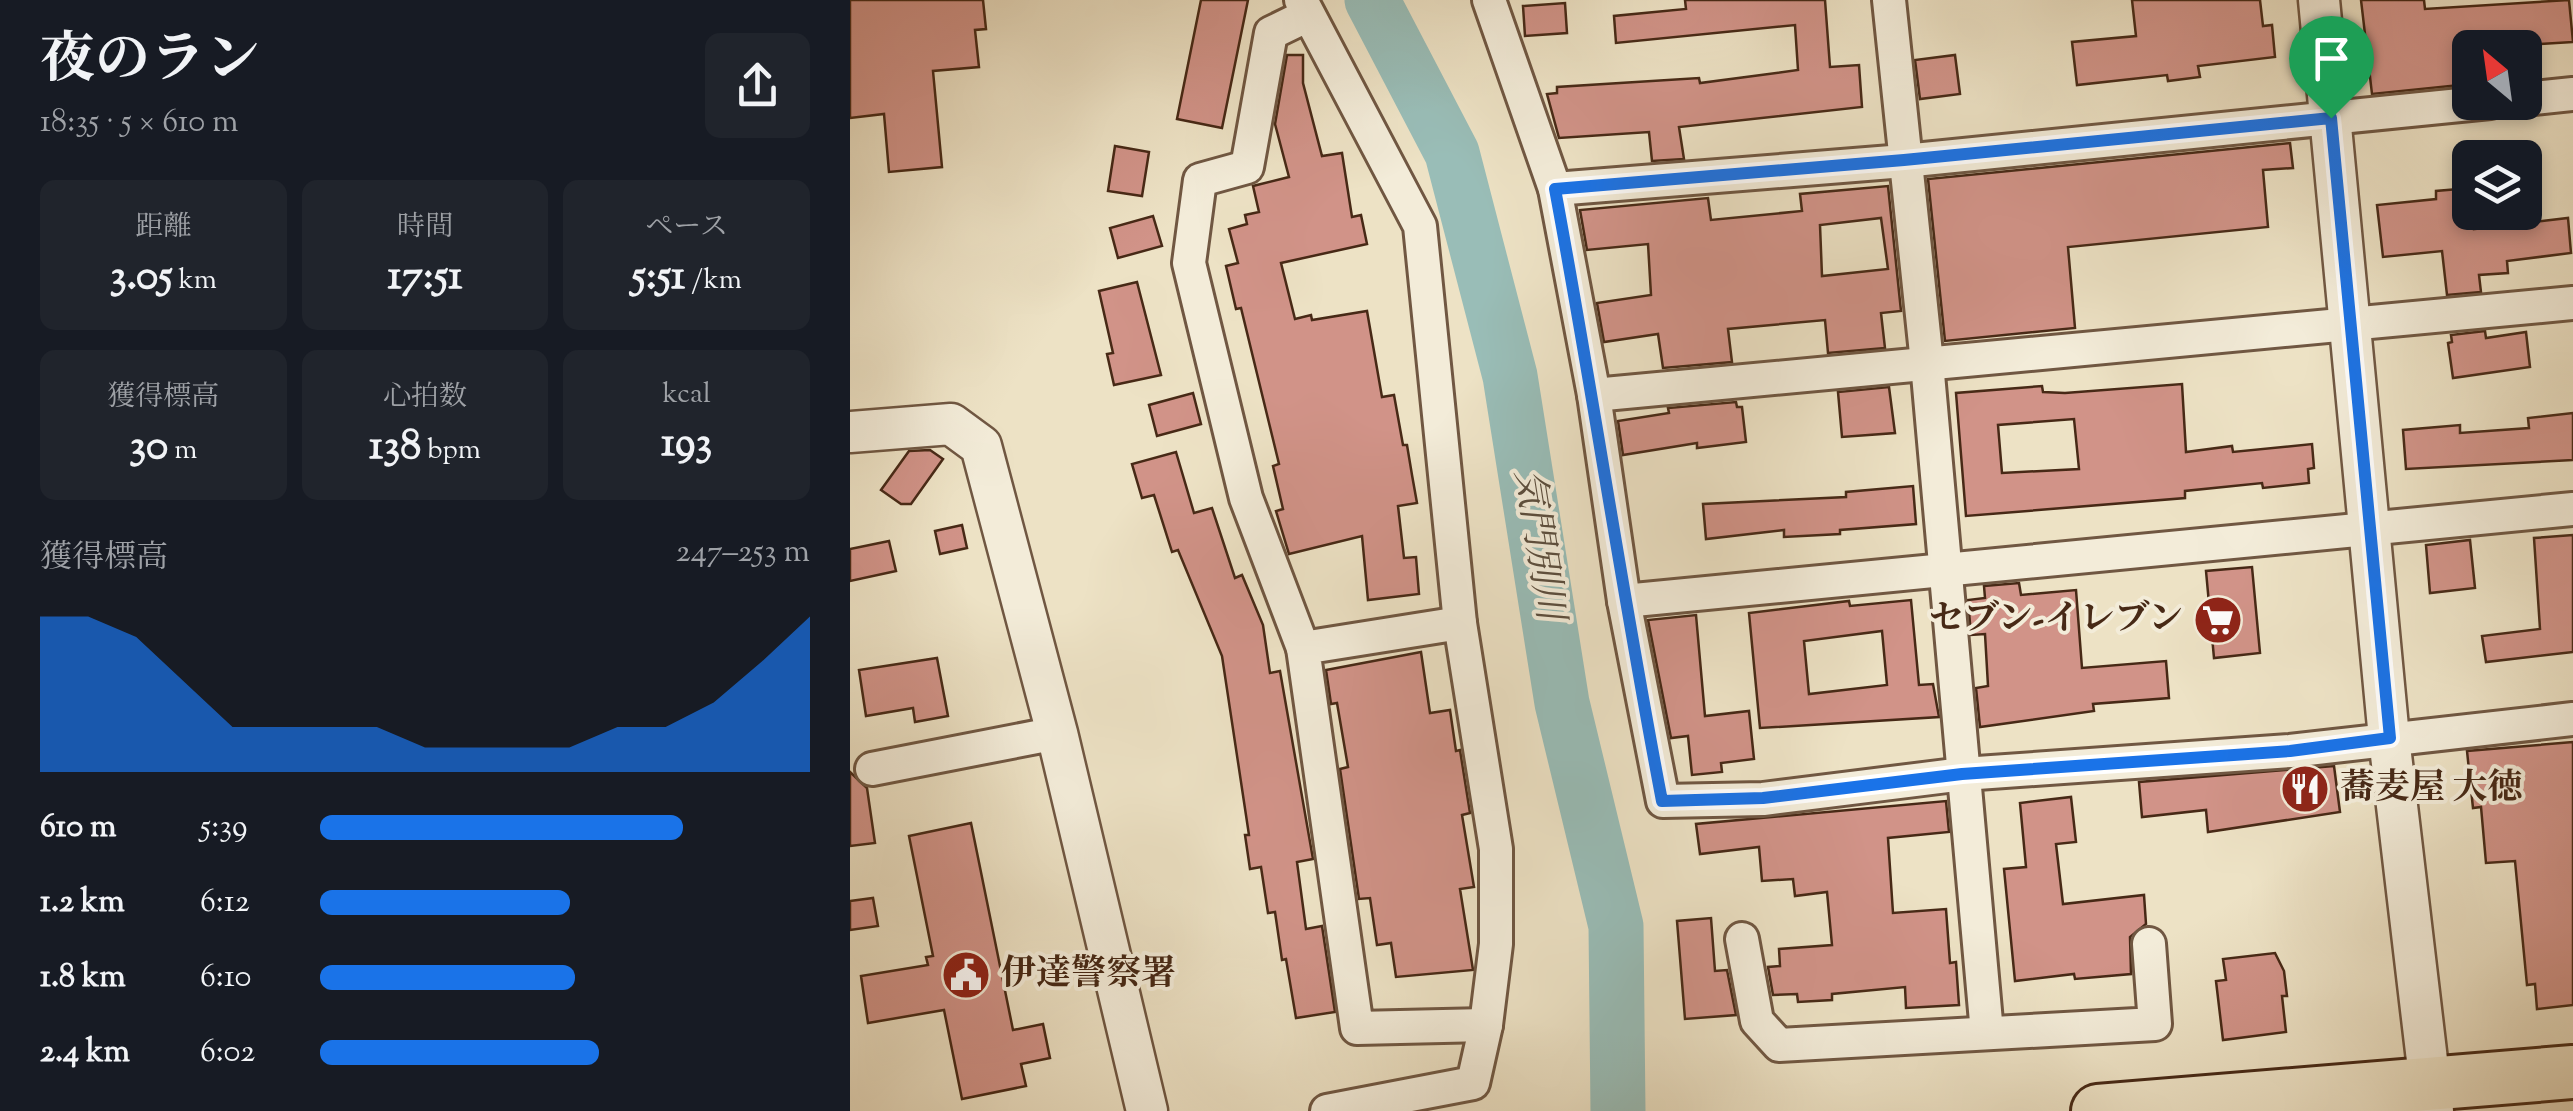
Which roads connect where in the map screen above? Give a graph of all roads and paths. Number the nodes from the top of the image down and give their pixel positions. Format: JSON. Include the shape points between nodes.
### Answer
{"nodes":[{"id":1,"x":1489,"y":0,"type":"edge"},
{"id":2,"x":1889,"y":0,"type":"edge"},
{"id":3,"x":2320,"y":0,"type":"edge"},
{"id":4,"x":1304,"y":8,"type":"edge"},
{"id":5,"x":2573,"y":94,"type":"edge"},
{"id":6,"x":2542,"y":97,"type":"edge"},
{"id":7,"x":2452,"y":106,"type":"edge"},
{"id":8,"x":2331,"y":118,"type":"junction"},
{"id":9,"x":1904,"y":160,"type":"junction"},
{"id":10,"x":1555,"y":189,"type":"junction"},
{"id":11,"x":2573,"y":304,"type":"edge"},
{"id":12,"x":2350,"y":324,"type":"junction"},
{"id":13,"x":1927,"y":364,"type":"junction"},
{"id":14,"x":1594,"y":396,"type":"junction"},
{"id":15,"x":850,"y":432,"type":"edge"},
{"id":16,"x":2573,"y":510,"type":"edge"},
{"id":17,"x":2372,"y":528,"type":"junction"},
{"id":18,"x":1945,"y":572,"type":"junction"},
{"id":19,"x":1624,"y":601,"type":"junction"},
{"id":20,"x":1460,"y":624,"type":"junction"},
{"id":21,"x":1303,"y":648,"type":"junction"},
{"id":22,"x":2573,"y":719,"type":"edge"},
{"id":23,"x":1057,"y":733,"type":"junction"},
{"id":24,"x":2390,"y":738,"type":"junction"},
{"id":25,"x":872,"y":769,"type":"dead end"},
{"id":26,"x":1962,"y":774,"type":"junction"},
{"id":27,"x":1742,"y":939,"type":"dead end"},
{"id":28,"x":2149,"y":944,"type":"dead end"},
{"id":29,"x":1486,"y":1026,"type":"junction"},
{"id":30,"x":1987,"y":1033,"type":"junction"},
{"id":31,"x":2573,"y":1072,"type":"edge"},
{"id":32,"x":1479,"y":1097,"type":"edge"},
{"id":33,"x":2431,"y":1097,"type":"edge"},
{"id":34,"x":1146,"y":1111,"type":"edge"},
{"id":35,"x":1327,"y":1111,"type":"edge"},
{"id":36,"x":2098,"y":1111,"type":"edge"}],
"edges":[{"from":1,"to":10,"type":"street"},
{"from":2,"to":9,"type":"street"},
{"from":3,"to":8,"type":"street"},
{"from":4,"to":20,"type":"street","via":[[1420,226]]},
{"from":4,"to":21,"type":"street","via":[[1270,33],[1247,167],[1200,180],[1189,263],[1246,498]]},
{"from":5,"to":6,"type":"street"},
{"from":7,"to":8,"type":"street"},
{"from":8,"to":9,"type":"street"},
{"from":8,"to":12,"type":"street"},
{"from":9,"to":10,"type":"street"},
{"from":9,"to":13,"type":"street"},
{"from":10,"to":14,"type":"street"},
{"from":11,"to":12,"type":"street"},
{"from":12,"to":13,"type":"street"},
{"from":12,"to":17,"type":"street"},
{"from":13,"to":14,"type":"street"},
{"from":13,"to":18,"type":"street"},
{"from":14,"to":19,"type":"street"},
{"from":15,"to":23,"type":"street","via":[[950,424],[981,446]]},
{"from":16,"to":17,"type":"street"},
{"from":17,"to":18,"type":"street"},
{"from":17,"to":24,"type":"street"},
{"from":18,"to":19,"type":"street"},
{"from":18,"to":26,"type":"street"},
{"from":19,"to":26,"type":"street","via":[[1662,801],[1763,798]]},
{"from":20,"to":21,"type":"street"},
{"from":20,"to":29,"type":"street","via":[[1496,850],[1496,944]]},
{"from":21,"to":29,"type":"street","via":[[1357,1028]]},
{"from":22,"to":24,"type":"street"},
{"from":23,"to":25,"type":"street"},
{"from":23,"to":34,"type":"street"},
{"from":24,"to":26,"type":"street"},
{"from":24,"to":33,"type":"street"},
{"from":26,"to":30,"type":"street"},
{"from":27,"to":30,"type":"street","via":[[1757,1021],[1779,1045]]},
{"from":28,"to":30,"type":"street","via":[[2155,1024]]},
{"from":29,"to":32,"type":"street"},
{"from":31,"to":33,"type":"highway"},
{"from":32,"to":35,"type":"street"},
{"from":33,"to":36,"type":"highway"}]}
